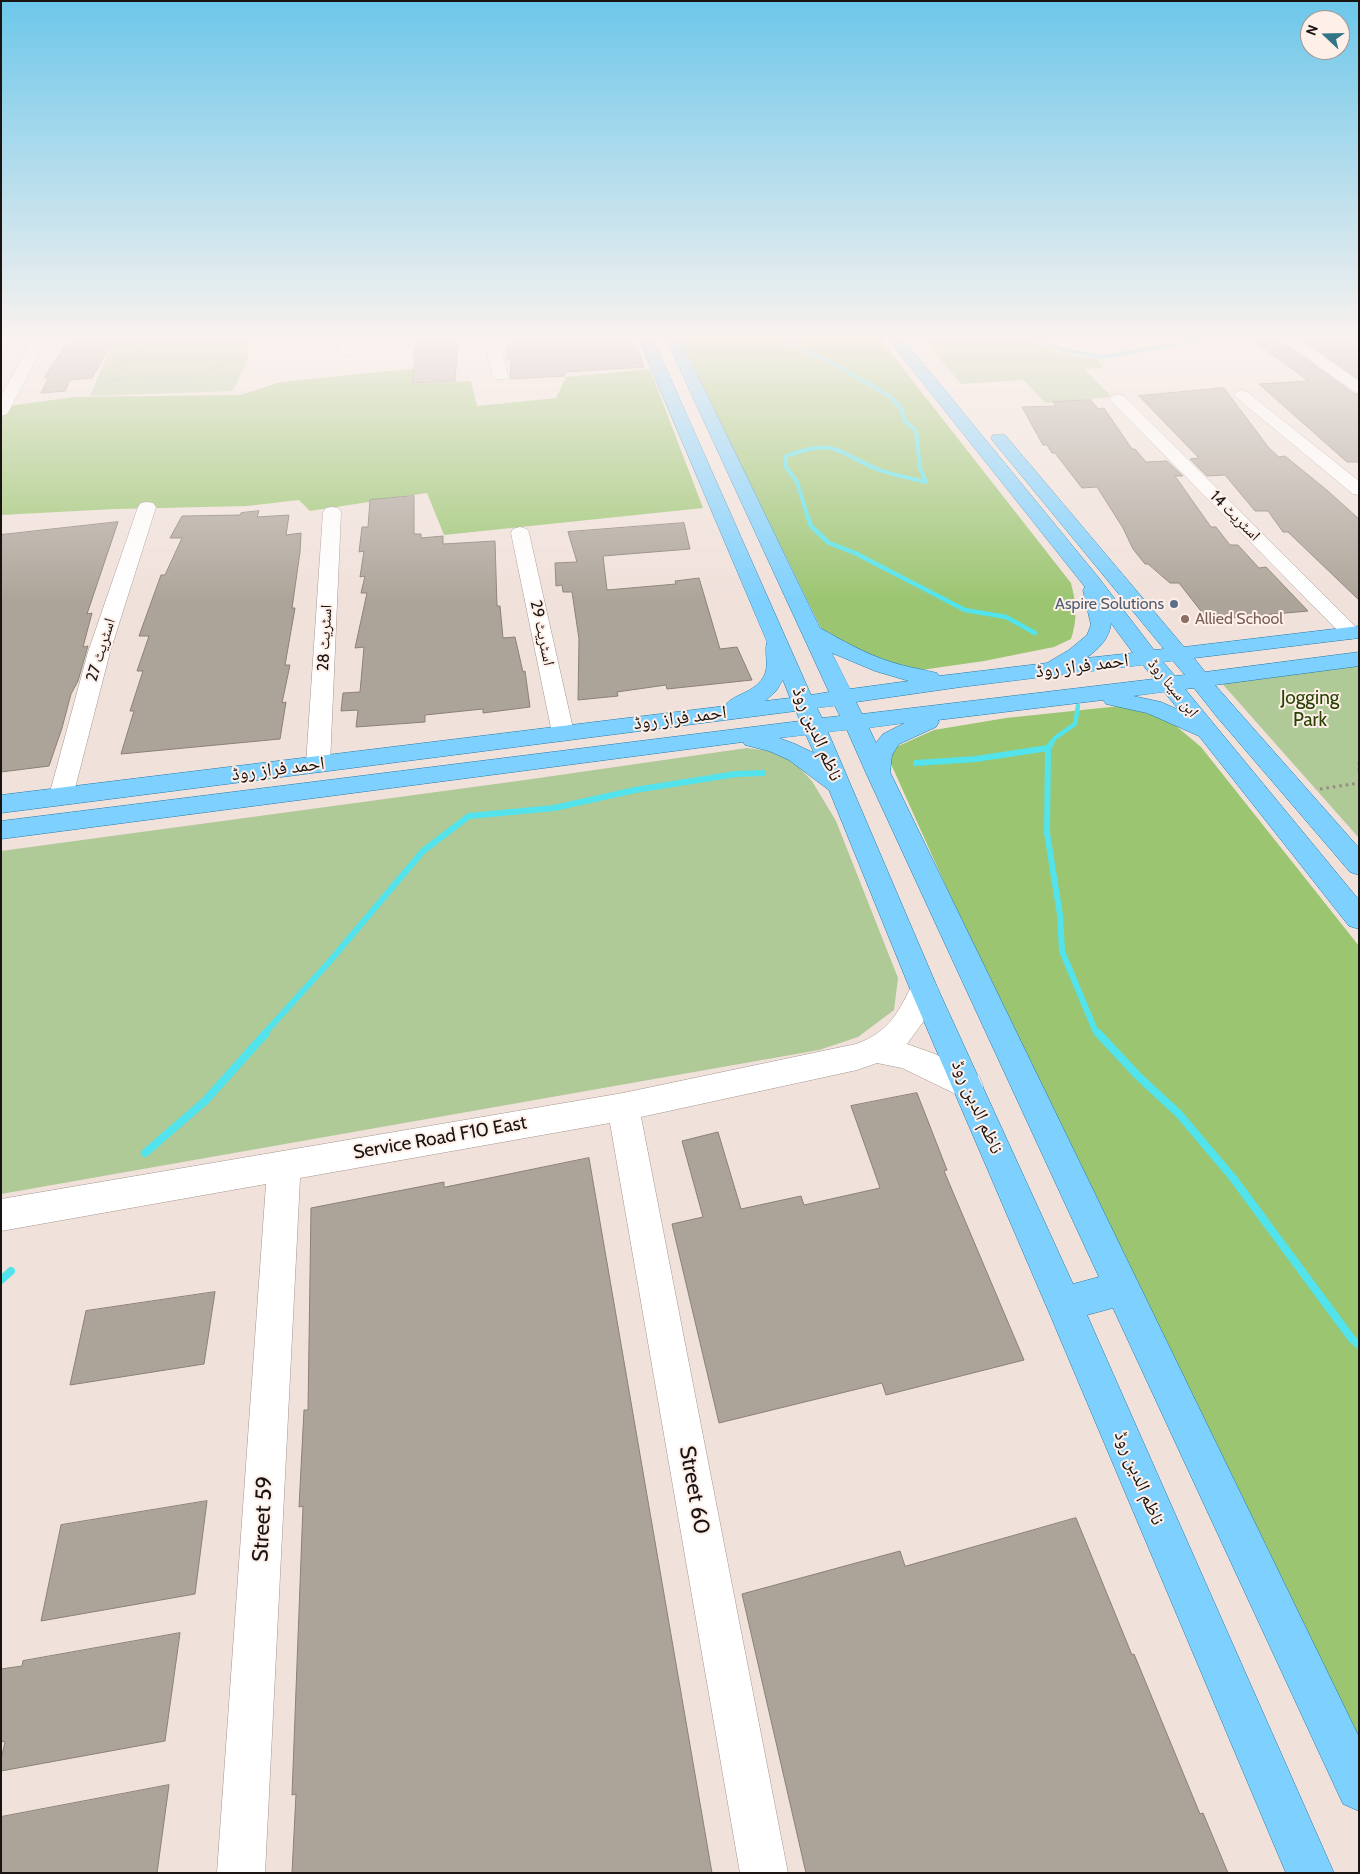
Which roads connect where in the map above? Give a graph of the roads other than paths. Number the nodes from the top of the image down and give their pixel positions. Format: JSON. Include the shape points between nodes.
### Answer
{"nodes":[{"id":1,"x":684,"y":426,"type":"edge"},
{"id":2,"x":715,"y":426,"type":"edge"},
{"id":3,"x":965,"y":426,"type":"edge"},
{"id":4,"x":990,"y":426,"type":"edge"},
{"id":5,"x":1146,"y":426,"type":"edge"},
{"id":6,"x":1281,"y":426,"type":"edge"},
{"id":7,"x":1359,"y":490,"type":"edge"},
{"id":8,"x":147,"y":507,"type":"dead end"},
{"id":9,"x":332,"y":512,"type":"dead end"},
{"id":10,"x":520,"y":533,"type":"dead end"},
{"id":11,"x":1092,"y":581,"type":"junction"},
{"id":12,"x":1142,"y":608,"type":"junction"},
{"id":13,"x":813,"y":632,"type":"junction"},
{"id":14,"x":1355,"y":633,"type":"edge"},
{"id":15,"x":776,"y":638,"type":"junction"},
{"id":16,"x":1241,"y":646,"type":"junction"},
{"id":17,"x":1179,"y":653,"type":"junction"},
{"id":18,"x":1148,"y":657,"type":"junction"},
{"id":19,"x":1359,"y":660,"type":"edge"},
{"id":20,"x":1046,"y":671,"type":"junction"},
{"id":21,"x":1251,"y":674,"type":"junction"},
{"id":22,"x":961,"y":680,"type":"junction"},
{"id":23,"x":1200,"y":680,"type":"junction"},
{"id":24,"x":1170,"y":684,"type":"junction"},
{"id":25,"x":1079,"y":696,"type":"junction"},
{"id":26,"x":850,"y":709,"type":"junction"},
{"id":27,"x":957,"y":711,"type":"junction"},
{"id":28,"x":722,"y":713,"type":"junction"},
{"id":29,"x":809,"y":715,"type":"junction"},
{"id":30,"x":563,"y":733,"type":"junction"},
{"id":31,"x":1210,"y":735,"type":"junction"},
{"id":32,"x":1247,"y":736,"type":"junction"},
{"id":33,"x":723,"y":737,"type":"junction"},
{"id":34,"x":318,"y":764,"type":"junction"},
{"id":35,"x":878,"y":773,"type":"junction"},
{"id":36,"x":841,"y":789,"type":"junction"},
{"id":37,"x":61,"y":796,"type":"junction"},
{"id":38,"x":1303,"y":801,"type":"junction"},
{"id":39,"x":1,"y":804,"type":"edge"},
{"id":40,"x":1276,"y":817,"type":"junction"},
{"id":41,"x":1,"y":830,"type":"edge"},
{"id":42,"x":1359,"y":865,"type":"edge"},
{"id":43,"x":1359,"y":919,"type":"edge"},
{"id":44,"x":924,"y":989,"type":"junction"},
{"id":45,"x":877,"y":1050,"type":"junction"},
{"id":46,"x":968,"y":1086,"type":"junction"},
{"id":47,"x":623,"y":1107,"type":"junction"},
{"id":48,"x":284,"y":1165,"type":"junction"},
{"id":49,"x":1,"y":1215,"type":"edge"},
{"id":50,"x":1122,"y":1288,"type":"junction"},
{"id":51,"x":1064,"y":1304,"type":"junction"},
{"id":52,"x":1359,"y":1788,"type":"edge"},
{"id":53,"x":241,"y":1873,"type":"edge"},
{"id":54,"x":764,"y":1873,"type":"edge"},
{"id":55,"x":1310,"y":1873,"type":"edge"}],
"edges":[{"from":1,"to":15,"type":"main road","name":"ناظم الدین روڈ"},
{"from":2,"to":13,"type":"main road","name":"ناظم الدین روڈ"},
{"from":3,"to":11,"type":"main road","name":"ابن سینا روڈ"},
{"from":4,"to":12,"type":"main road","name":"ابن سینا روڈ"},
{"from":5,"to":14,"type":"street","name":"اسٹریٹ 14"},
{"from":6,"to":7,"type":"street"},
{"from":8,"to":37,"type":"street","name":"اسٹریٹ 27","via":[[99,652]]},
{"from":9,"to":34,"type":"street","name":"اسٹریٹ 28"},
{"from":10,"to":30,"type":"street","name":"اسٹریٹ 29"},
{"from":11,"to":18,"type":"main road","name":"ابن سینا روڈ"},
{"from":11,"to":20,"type":"main road","via":[[1101,626],[1096,638],[1076,657]]},
{"from":12,"to":16,"type":"main road","via":[[1192,636]]},
{"from":12,"to":17,"type":"main road","name":"ابن سینا روڈ"},
{"from":13,"to":22,"type":"main road","via":[[836,647],[894,671],[927,678]]},
{"from":13,"to":26,"type":"main road","name":"ناظم الدین روڈ"},
{"from":14,"to":16,"type":"main road","name":"احمد فراز روڈ"},
{"from":15,"to":28,"type":"main road","via":[[778,664],[770,684],[752,701]]},
{"from":15,"to":29,"type":"main road","name":"ناظم الدین روڈ"},
{"from":16,"to":17,"type":"main road","name":"احمد فراز روڈ"},
{"from":17,"to":18,"type":"main road","name":"احمد فراز روڈ"},
{"from":17,"to":23,"type":"main road","name":"ابن سینا روڈ"},
{"from":18,"to":20,"type":"main road","name":"احمد فراز روڈ"},
{"from":18,"to":24,"type":"main road","name":"ابن سینا روڈ"},
{"from":19,"to":21,"type":"main road","name":"احمد فراز روڈ"},
{"from":20,"to":22,"type":"main road","name":"احمد فراز روڈ"},
{"from":21,"to":23,"type":"main road","name":"احمد فراز روڈ"},
{"from":21,"to":32,"type":"main road","via":[[1243,684],[1237,702],[1237,712]]},
{"from":22,"to":26,"type":"main road","name":"احمد فراز روڈ"},
{"from":23,"to":24,"type":"main road","name":"احمد فراز روڈ"},
{"from":23,"to":32,"type":"main road","name":"ابن سینا روڈ"},
{"from":24,"to":25,"type":"main road","name":"احمد فراز روڈ"},
{"from":24,"to":31,"type":"main road","name":"ابن سینا روڈ"},
{"from":25,"to":27,"type":"main road","name":"احمد فراز روڈ"},
{"from":25,"to":31,"type":"main road","via":[[1153,707]]},
{"from":26,"to":27,"type":"main road","name":"احمد فراز روڈ"},
{"from":26,"to":29,"type":"main road","name":"احمد فراز روڈ"},
{"from":26,"to":35,"type":"main road","name":"ناظم الدین روڈ"},
{"from":27,"to":35,"type":"main road","via":[[891,739],[880,754]]},
{"from":28,"to":29,"type":"main road","name":"احمد فراز روڈ"},
{"from":28,"to":30,"type":"main road","name":"احمد فراز روڈ"},
{"from":29,"to":33,"type":"main road","name":"احمد فراز روڈ"},
{"from":29,"to":36,"type":"main road","name":"ناظم الدین روڈ"},
{"from":30,"to":34,"type":"main road","name":"احمد فراز روڈ"},
{"from":31,"to":40,"type":"main road","name":"ابن سینا روڈ"},
{"from":32,"to":38,"type":"main road","name":"ابن سینا روڈ"},
{"from":33,"to":36,"type":"main road","via":[[764,742],[792,750],[818,767]]},
{"from":33,"to":41,"type":"main road","name":"احمد فراز روڈ"},
{"from":34,"to":37,"type":"main road","name":"احمد فراز روڈ"},
{"from":35,"to":50,"type":"main road","name":"ناظم الدین روڈ"},
{"from":36,"to":44,"type":"main road","name":"ناظم الدین روڈ"},
{"from":37,"to":39,"type":"main road","name":"احمد فراز روڈ"},
{"from":38,"to":40,"type":"main road"},
{"from":38,"to":42,"type":"main road","name":"ابن سینا روڈ"},
{"from":40,"to":43,"type":"main road","name":"ابن سینا روڈ"},
{"from":44,"to":45,"type":"street","name":"Service Road F10 East","via":[[914,1014],[897,1035]]},
{"from":44,"to":46,"type":"main road","name":"ناظم الدین روڈ"},
{"from":45,"to":46,"type":"street","name":"Service Road F10 East","via":[[900,1054]]},
{"from":45,"to":47,"type":"street","name":"Service Road F10 East"},
{"from":46,"to":51,"type":"main road","name":"ناظم الدین روڈ"},
{"from":47,"to":48,"type":"street","name":"Service Road F10 East"},
{"from":47,"to":54,"type":"street","name":"Street 60"},
{"from":48,"to":49,"type":"street","name":"Service Road F10 East"},
{"from":48,"to":53,"type":"street","name":"Street 59"},
{"from":50,"to":51,"type":"main road"},
{"from":50,"to":52,"type":"main road","name":"ناظم الدین روڈ"},
{"from":51,"to":55,"type":"main road","name":"ناظم الدین روڈ"}]}
